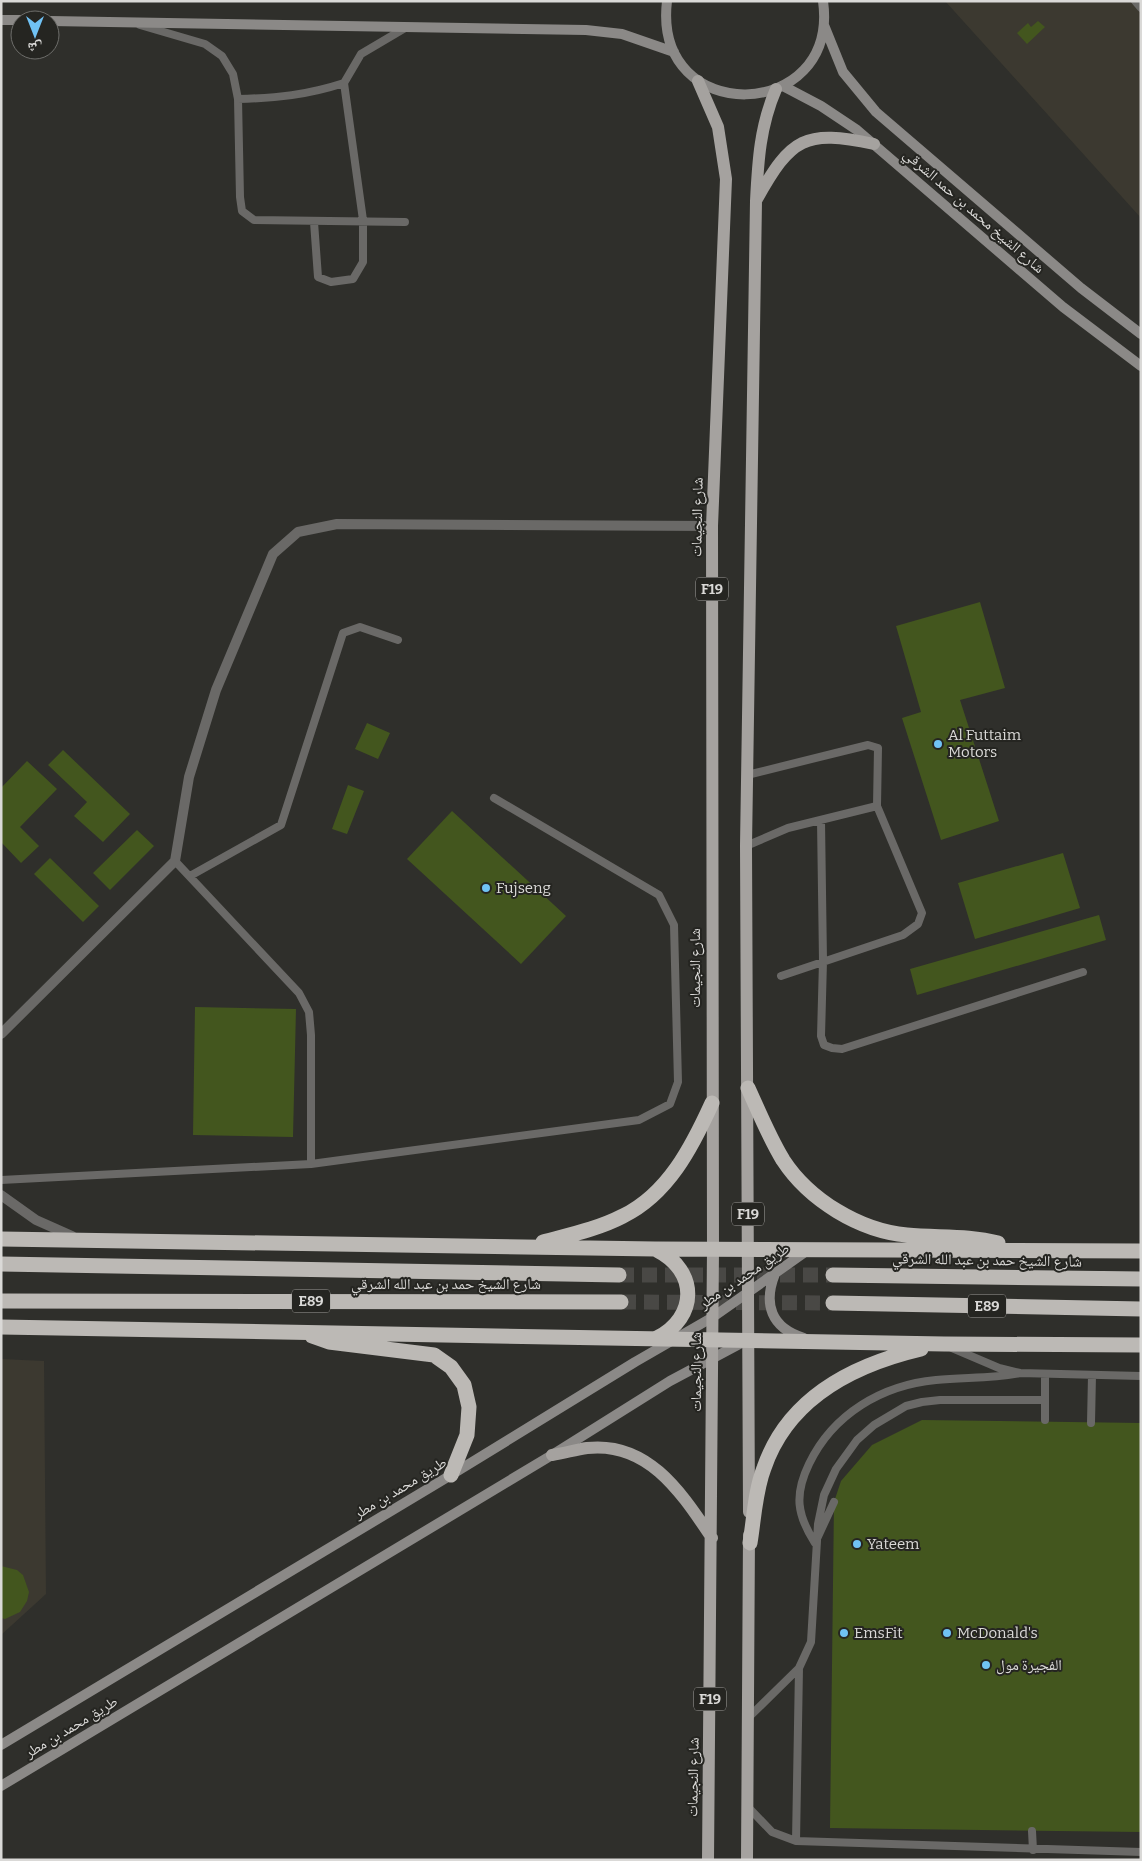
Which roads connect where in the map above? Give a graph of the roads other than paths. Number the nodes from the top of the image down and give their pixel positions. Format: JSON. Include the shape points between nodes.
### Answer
{"nodes":[{"id":1,"x":666,"y":1,"type":"edge"},
{"id":2,"x":822,"y":1,"type":"edge"},
{"id":3,"x":1135,"y":1,"type":"edge"},
{"id":4,"x":1141,"y":8,"type":"edge"},
{"id":5,"x":60,"y":21,"type":"edge"},
{"id":6,"x":132,"y":22,"type":"junction"},
{"id":7,"x":824,"y":25,"type":"junction"},
{"id":8,"x":407,"y":27,"type":"junction"},
{"id":9,"x":674,"y":52,"type":"junction"},
{"id":10,"x":698,"y":81,"type":"junction"},
{"id":11,"x":344,"y":83,"type":"junction"},
{"id":12,"x":779,"y":88,"type":"junction"},
{"id":13,"x":238,"y":99,"type":"junction"},
{"id":14,"x":874,"y":144,"type":"junction"},
{"id":15,"x":756,"y":201,"type":"junction"},
{"id":16,"x":362,"y":220,"type":"junction"},
{"id":17,"x":314,"y":222,"type":"junction"},
{"id":18,"x":405,"y":222,"type":"dead end"},
{"id":19,"x":1141,"y":334,"type":"edge"},
{"id":20,"x":1141,"y":366,"type":"edge"},
{"id":21,"x":712,"y":526,"type":"junction"},
{"id":22,"x":398,"y":640,"type":"dead end"},
{"id":23,"x":747,"y":775,"type":"junction"},
{"id":24,"x":494,"y":798,"type":"dead end"},
{"id":25,"x":877,"y":806,"type":"junction"},
{"id":26,"x":821,"y":821,"type":"junction"},
{"id":27,"x":746,"y":846,"type":"junction"},
{"id":28,"x":175,"y":861,"type":"junction"},
{"id":29,"x":190,"y":876,"type":"junction"},
{"id":30,"x":823,"y":961,"type":"junction"},
{"id":31,"x":1082,"y":972,"type":"dead end"},
{"id":32,"x":781,"y":976,"type":"dead end"},
{"id":33,"x":1,"y":1034,"type":"edge"},
{"id":34,"x":748,"y":1088,"type":"junction"},
{"id":35,"x":712,"y":1103,"type":"junction"},
{"id":36,"x":311,"y":1164,"type":"junction"},
{"id":37,"x":1,"y":1180,"type":"edge"},
{"id":38,"x":1,"y":1195,"type":"edge"},
{"id":39,"x":1,"y":1239,"type":"edge"},
{"id":40,"x":82,"y":1240,"type":"junction"},
{"id":41,"x":525,"y":1247,"type":"junction"},
{"id":42,"x":655,"y":1249,"type":"junction"},
{"id":43,"x":713,"y":1249,"type":"junction"},
{"id":44,"x":748,"y":1249,"type":"junction"},
{"id":45,"x":810,"y":1249,"type":"junction"},
{"id":46,"x":1019,"y":1249,"type":"junction"},
{"id":47,"x":1141,"y":1251,"type":"edge"},
{"id":48,"x":1,"y":1264,"type":"edge"},
{"id":49,"x":776,"y":1273,"type":"junction"},
{"id":50,"x":619,"y":1276,"type":"tunnel mouth"},
{"id":51,"x":833,"y":1276,"type":"tunnel mouth"},
{"id":52,"x":1141,"y":1279,"type":"edge"},
{"id":53,"x":748,"y":1294,"type":"junction"},
{"id":54,"x":1,"y":1301,"type":"edge"},
{"id":55,"x":621,"y":1302,"type":"tunnel mouth"},
{"id":56,"x":833,"y":1303,"type":"tunnel mouth"},
{"id":57,"x":1141,"y":1309,"type":"edge"},
{"id":58,"x":712,"y":1317,"type":"junction"},
{"id":59,"x":1,"y":1327,"type":"edge"},
{"id":60,"x":296,"y":1331,"type":"junction"},
{"id":61,"x":655,"y":1338,"type":"junction"},
{"id":62,"x":675,"y":1338,"type":"junction"},
{"id":63,"x":712,"y":1339,"type":"junction"},
{"id":64,"x":748,"y":1340,"type":"junction"},
{"id":65,"x":813,"y":1341,"type":"junction"},
{"id":66,"x":944,"y":1344,"type":"junction"},
{"id":67,"x":1141,"y":1344,"type":"edge"},
{"id":68,"x":712,"y":1359,"type":"junction"},
{"id":69,"x":1020,"y":1373,"type":"junction"},
{"id":70,"x":1045,"y":1375,"type":"junction"},
{"id":71,"x":1092,"y":1375,"type":"junction"},
{"id":72,"x":1141,"y":1376,"type":"edge"},
{"id":73,"x":1045,"y":1400,"type":"junction"},
{"id":74,"x":1045,"y":1420,"type":"dead end"},
{"id":75,"x":1091,"y":1423,"type":"dead end"},
{"id":76,"x":552,"y":1455,"type":"junction"},
{"id":77,"x":451,"y":1475,"type":"junction"},
{"id":78,"x":834,"y":1502,"type":"dead end"},
{"id":79,"x":712,"y":1538,"type":"junction"},
{"id":80,"x":750,"y":1543,"type":"junction"},
{"id":81,"x":815,"y":1543,"type":"junction"},
{"id":82,"x":799,"y":1668,"type":"junction"},
{"id":83,"x":748,"y":1718,"type":"junction"},
{"id":84,"x":1,"y":1745,"type":"edge"},
{"id":85,"x":1,"y":1786,"type":"edge"},
{"id":86,"x":748,"y":1806,"type":"junction"},
{"id":87,"x":1032,"y":1831,"type":"dead end"},
{"id":88,"x":796,"y":1841,"type":"junction"},
{"id":89,"x":1032,"y":1850,"type":"junction"},
{"id":90,"x":1141,"y":1852,"type":"edge"},
{"id":91,"x":708,"y":1860,"type":"edge"},
{"id":92,"x":747,"y":1860,"type":"edge"}],
"edges":[{"from":1,"to":9,"type":"street","via":[[666,27]]},
{"from":2,"to":7,"type":"street"},
{"from":3,"to":4,"type":"lane"},
{"from":5,"to":6,"type":"street"},
{"from":6,"to":8,"type":"street"},
{"from":6,"to":13,"type":"lane","via":[[205,44],[222,56],[233,74]]},
{"from":7,"to":12,"type":"street","via":[[808,65]]},
{"from":7,"to":19,"type":"street","name":"شارع الشيخ محمد بن حمد الشرقي","via":[[844,72],[876,112],[1081,288]]},
{"from":8,"to":9,"type":"street","via":[[604,32],[640,39]]},
{"from":8,"to":11,"type":"lane","via":[[361,54]]},
{"from":9,"to":10,"type":"street"},
{"from":10,"to":12,"type":"street","via":[[722,93],[736,95],[749,96]]},
{"from":10,"to":21,"type":"main road","name":"شارع النجيمات","number":"F19","via":[[718,127],[726,179]]},
{"from":11,"to":13,"type":"lane","via":[[281,98]]},
{"from":11,"to":16,"type":"lane"},
{"from":12,"to":14,"type":"street","name":"شارع الشيخ محمد بن حمد الشرقي","via":[[839,118]]},
{"from":12,"to":15,"type":"main road","number":"F19","via":[[766,116],[760,143]]},
{"from":13,"to":17,"type":"lane","via":[[242,211],[254,220]]},
{"from":14,"to":15,"type":"main road","via":[[829,136],[807,141],[779,161]]},
{"from":14,"to":20,"type":"street","name":"شارع الشيخ محمد بن حمد الشرقي","via":[[1063,307]]},
{"from":15,"to":23,"type":"main road","number":"F19"},
{"from":16,"to":17,"type":"lane"},
{"from":16,"to":17,"type":"lane","via":[[362,262],[353,279],[331,282],[318,277]]},
{"from":16,"to":18,"type":"lane"},
{"from":21,"to":28,"type":"street","via":[[338,524],[298,532],[274,554],[216,690],[189,777]]},
{"from":21,"to":35,"type":"main road","name":"شارع النجيمات","number":"F19"},
{"from":22,"to":29,"type":"lane","via":[[360,627],[343,633],[281,825]]},
{"from":23,"to":25,"type":"lane","via":[[874,745],[880,755]]},
{"from":23,"to":27,"type":"main road","number":"F19"},
{"from":24,"to":36,"type":"lane","via":[[659,896],[674,925],[678,1082],[670,1104],[639,1120]]},
{"from":25,"to":26,"type":"lane"},
{"from":25,"to":30,"type":"lane","via":[[922,913],[921,918],[903,935]]},
{"from":26,"to":27,"type":"lane","via":[[788,828]]},
{"from":26,"to":30,"type":"lane"},
{"from":27,"to":34,"type":"main road","number":"F19"},
{"from":28,"to":29,"type":"lane"},
{"from":28,"to":33,"type":"street"},
{"from":29,"to":36,"type":"lane","via":[[299,993],[309,1012],[312,1035]]},
{"from":30,"to":31,"type":"lane","via":[[821,1036],[824,1045],[842,1049]]},
{"from":30,"to":32,"type":"lane"},
{"from":34,"to":44,"type":"main road","number":"F19"},
{"from":34,"to":46,"type":"highway","via":[[784,1162],[836,1210],[864,1226],[897,1234],[977,1238]]},
{"from":35,"to":41,"type":"highway","via":[[696,1140],[660,1189],[645,1202],[624,1216],[598,1226]]},
{"from":35,"to":43,"type":"main road","name":"شارع النجيمات","number":"F19"},
{"from":36,"to":37,"type":"lane"},
{"from":38,"to":40,"type":"street","via":[[36,1220]]},
{"from":39,"to":40,"type":"highway"},
{"from":40,"to":41,"type":"highway"},
{"from":41,"to":42,"type":"highway"},
{"from":42,"to":43,"type":"highway"},
{"from":42,"to":61,"type":"highway","via":[[679,1266],[686,1279],[688,1294],[686,1309],[679,1322],[669,1332]]},
{"from":43,"to":44,"type":"highway"},
{"from":43,"to":58,"type":"main road","name":"شارع النجيمات","number":"F19"},
{"from":44,"to":45,"type":"highway"},
{"from":44,"to":53,"type":"main road","number":"F19"},
{"from":45,"to":46,"type":"highway"},
{"from":45,"to":49,"type":"street","name":"طريق محمد بن مطر"},
{"from":46,"to":47,"type":"highway"},
{"from":48,"to":50,"type":"highway","name":"شارع الشيخ حمد بن عبد الله الشرقي","number":"E89"},
{"from":49,"to":53,"type":"street","name":"طريق محمد بن مطر"},
{"from":49,"to":65,"type":"street","via":[[769,1294],[776,1320],[788,1332]]},
{"from":51,"to":52,"type":"highway","name":"شارع الشيخ حمد بن عبد الله الشرقي","number":"E89"},
{"from":53,"to":58,"type":"street","name":"طريق محمد بن مطر"},
{"from":53,"to":64,"type":"main road","number":"F19"},
{"from":54,"to":55,"type":"highway","name":"شارع الشيخ حمد بن عبد الله الشرقي","number":"E89"},
{"from":56,"to":57,"type":"highway","number":"E89"},
{"from":58,"to":62,"type":"street","name":"طريق محمد بن مطر"},
{"from":58,"to":63,"type":"main road","name":"شارع النجيمات","number":"F19"},
{"from":59,"to":60,"type":"highway"},
{"from":60,"to":61,"type":"highway"},
{"from":60,"to":77,"type":"highway","via":[[329,1342],[434,1355],[451,1367],[464,1385],[469,1407],[467,1435]]},
{"from":61,"to":62,"type":"highway"},
{"from":62,"to":63,"type":"highway"},
{"from":62,"to":77,"type":"street","name":"طريق محمد بن مطر"},
{"from":63,"to":64,"type":"highway"},
{"from":63,"to":68,"type":"main road","name":"شارع النجيمات","number":"F19"},
{"from":64,"to":65,"type":"highway"},
{"from":64,"to":68,"type":"street","name":"طريق محمد بن مطر"},
{"from":64,"to":80,"type":"main road","number":"F19"},
{"from":65,"to":66,"type":"highway"},
{"from":66,"to":67,"type":"highway"},
{"from":66,"to":69,"type":"lane","via":[[999,1368]]},
{"from":66,"to":80,"type":"highway","via":[[900,1354],[859,1370],[813,1396],[770,1450],[763,1470]]},
{"from":68,"to":76,"type":"street","name":"طريق محمد بن مطر","via":[[670,1381]]},
{"from":68,"to":79,"type":"main road","name":"شارع النجيمات","number":"F19"},
{"from":69,"to":70,"type":"lane"},
{"from":69,"to":81,"type":"lane","via":[[914,1382],[873,1397],[851,1411],[824,1441],[803,1476],[799,1507],[803,1526]]},
{"from":70,"to":71,"type":"lane"},
{"from":70,"to":73,"type":"lane"},
{"from":71,"to":72,"type":"lane"},
{"from":71,"to":75,"type":"lane"},
{"from":73,"to":74,"type":"lane"},
{"from":73,"to":81,"type":"lane","via":[[922,1402],[894,1412],[858,1440],[836,1469],[824,1495]]},
{"from":76,"to":79,"type":"main road","via":[[588,1448],[610,1450],[650,1464],[674,1483]]},
{"from":76,"to":85,"type":"street","name":"طريق محمد بن مطر"},
{"from":77,"to":84,"type":"street","name":"طريق محمد بن مطر"},
{"from":78,"to":81,"type":"lane"},
{"from":79,"to":91,"type":"main road","name":"شارع النجيمات","number":"F19"},
{"from":80,"to":83,"type":"main road","number":"F19"},
{"from":81,"to":82,"type":"lane","via":[[810,1642]]},
{"from":82,"to":83,"type":"lane"},
{"from":82,"to":88,"type":"lane"},
{"from":83,"to":86,"type":"main road","number":"F19"},
{"from":86,"to":88,"type":"lane","via":[[772,1832]]},
{"from":86,"to":92,"type":"main road","number":"F19"},
{"from":87,"to":89,"type":"lane"},
{"from":88,"to":89,"type":"lane"},
{"from":89,"to":90,"type":"lane"}]}
